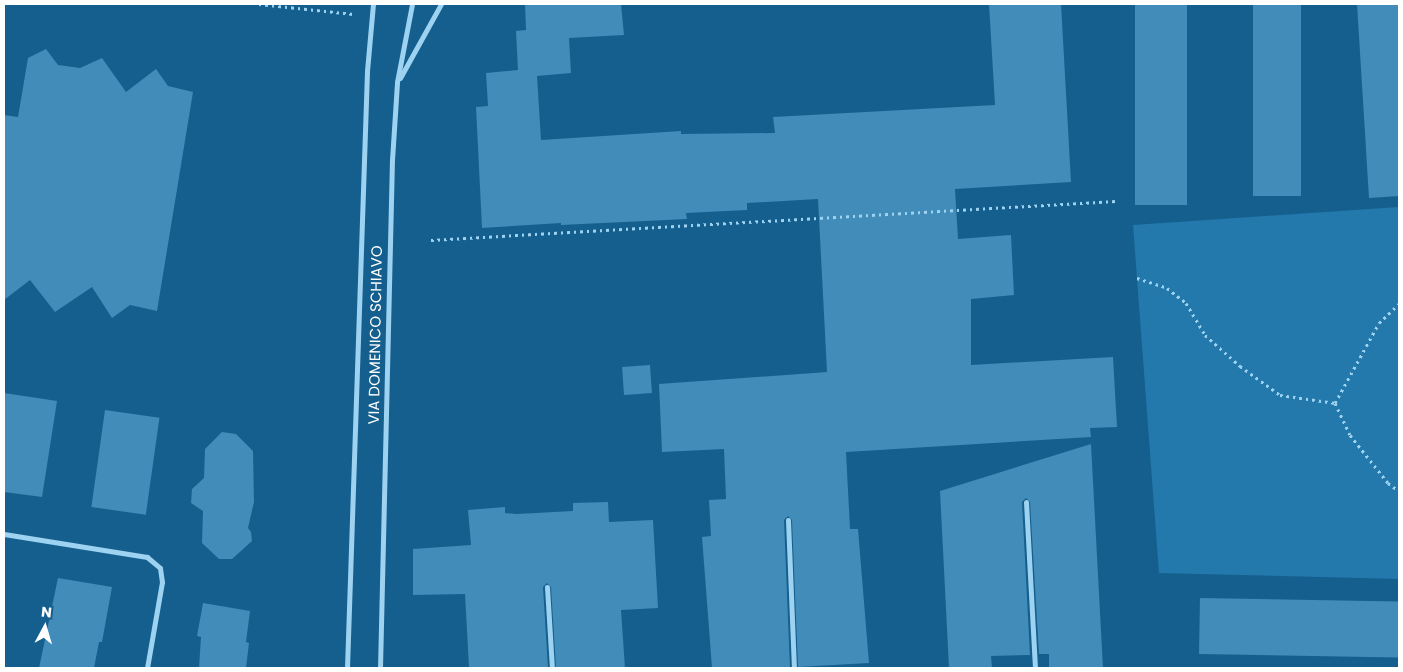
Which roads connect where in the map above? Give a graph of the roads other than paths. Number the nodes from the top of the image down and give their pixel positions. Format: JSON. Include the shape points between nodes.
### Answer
{"nodes":[{"id":1,"x":373,"y":4,"type":"edge"},
{"id":2,"x":412,"y":4,"type":"edge"},
{"id":3,"x":441,"y":4,"type":"edge"},
{"id":4,"x":397,"y":82,"type":"junction"},
{"id":5,"x":1026,"y":502,"type":"dead end"},
{"id":6,"x":788,"y":520,"type":"dead end"},
{"id":7,"x":4,"y":534,"type":"edge"},
{"id":8,"x":547,"y":587,"type":"dead end"},
{"id":9,"x":147,"y":668,"type":"edge"},
{"id":10,"x":347,"y":668,"type":"edge"},
{"id":11,"x":380,"y":668,"type":"edge"},
{"id":12,"x":552,"y":668,"type":"edge"},
{"id":13,"x":794,"y":668,"type":"edge"},
{"id":14,"x":1035,"y":668,"type":"edge"}],
"edges":[{"from":1,"to":10,"type":"street","name":"VIA DOMENICO SCHIAVO","via":[[367,81]]},
{"from":2,"to":4,"type":"street","name":"VIA DOMENICO SCHIAVO"},
{"from":3,"to":4,"type":"street"},
{"from":4,"to":11,"type":"street","name":"VIA DOMENICO SCHIAVO"},
{"from":5,"to":14,"type":"street"},
{"from":6,"to":13,"type":"street"},
{"from":7,"to":9,"type":"street","via":[[147,557],[160,568],[162,582]]},
{"from":8,"to":12,"type":"street"}]}
